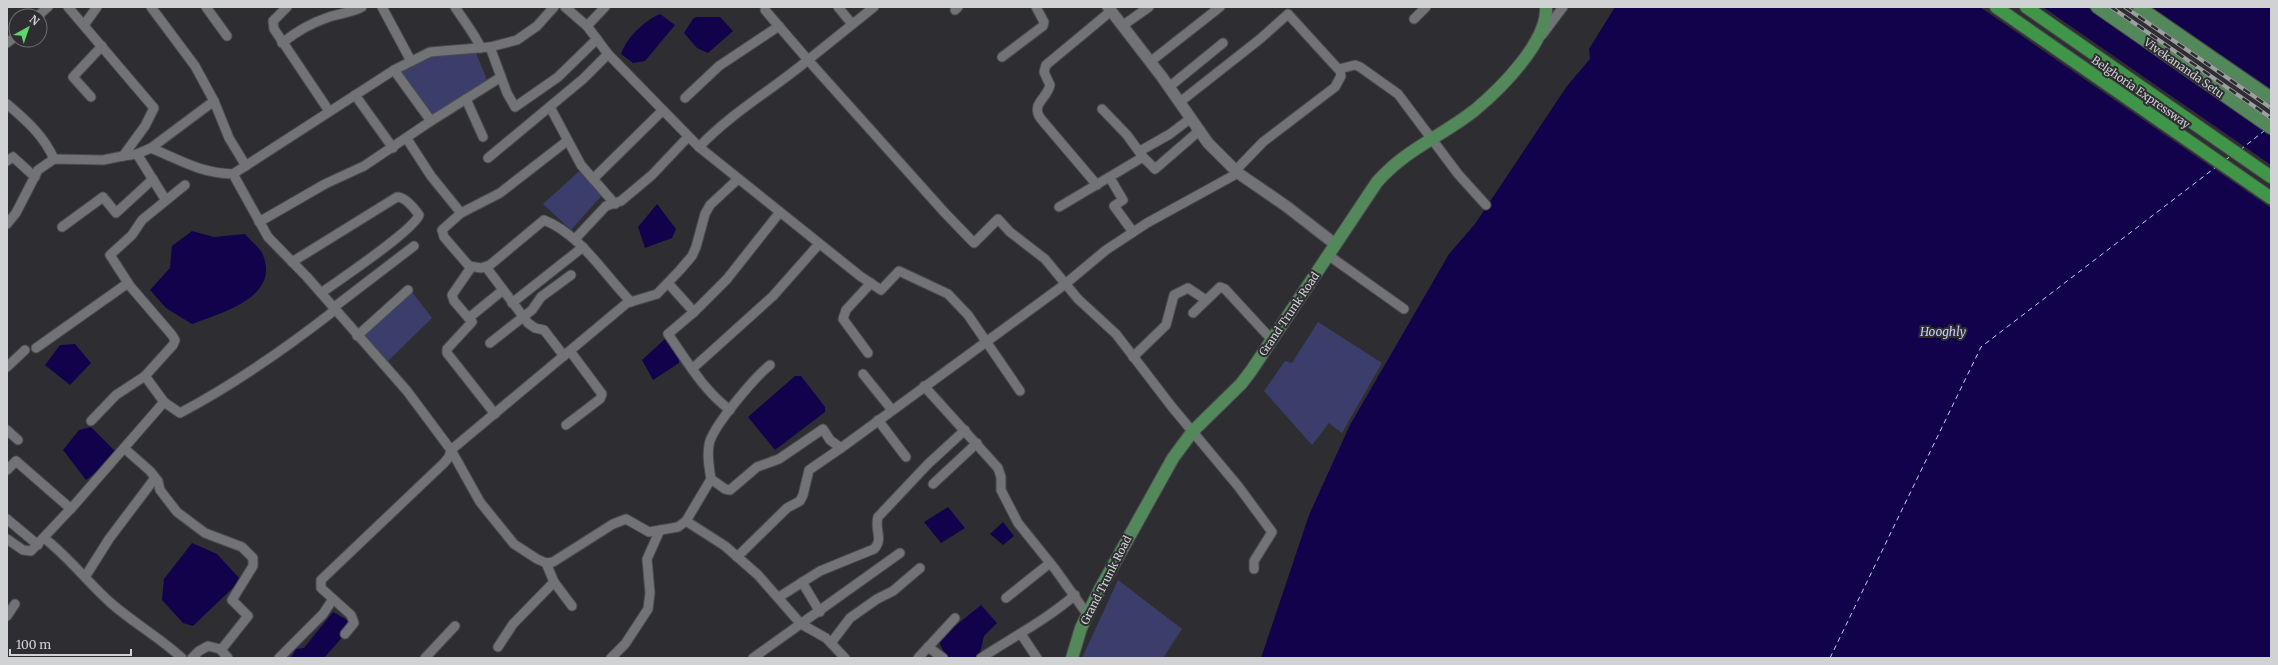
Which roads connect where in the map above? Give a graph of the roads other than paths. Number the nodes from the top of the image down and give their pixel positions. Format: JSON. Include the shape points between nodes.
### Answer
{"nodes":[{"id":1,"x":68,"y":7,"type":"edge"},
{"id":2,"x":97,"y":7,"type":"edge"},
{"id":3,"x":151,"y":7,"type":"edge"},
{"id":4,"x":206,"y":7,"type":"edge"},
{"id":5,"x":287,"y":7,"type":"edge"},
{"id":6,"x":362,"y":7,"type":"edge"},
{"id":7,"x":382,"y":7,"type":"edge"},
{"id":8,"x":455,"y":7,"type":"edge"},
{"id":9,"x":554,"y":7,"type":"edge"},
{"id":10,"x":565,"y":7,"type":"edge"},
{"id":11,"x":605,"y":7,"type":"edge"},
{"id":12,"x":838,"y":7,"type":"edge"},
{"id":13,"x":874,"y":7,"type":"edge"},
{"id":14,"x":1036,"y":7,"type":"edge"},
{"id":15,"x":1149,"y":7,"type":"edge"},
{"id":16,"x":1220,"y":7,"type":"edge"},
{"id":17,"x":1426,"y":7,"type":"edge"},
{"id":18,"x":1546,"y":7,"type":"edge"},
{"id":19,"x":1563,"y":7,"type":"edge"},
{"id":20,"x":1996,"y":7,"type":"edge"},
{"id":21,"x":2026,"y":7,"type":"edge"},
{"id":22,"x":2097,"y":7,"type":"edge"},
{"id":23,"x":2139,"y":7,"type":"edge"},
{"id":24,"x":1110,"y":9,"type":"edge"},
{"id":25,"x":765,"y":10,"type":"dead end"},
{"id":26,"x":1414,"y":19,"type":"dead end"},
{"id":27,"x":852,"y":24,"type":"junction"},
{"id":28,"x":84,"y":25,"type":"junction"},
{"id":29,"x":587,"y":26,"type":"junction"},
{"id":30,"x":779,"y":26,"type":"junction"},
{"id":31,"x":1122,"y":26,"type":"junction"},
{"id":32,"x":228,"y":36,"type":"dead end"},
{"id":33,"x":597,"y":39,"type":"junction"},
{"id":34,"x":282,"y":43,"type":"junction"},
{"id":35,"x":1223,"y":44,"type":"dead end"},
{"id":36,"x":102,"y":46,"type":"junction"},
{"id":37,"x":1533,"y":47,"type":"junction"},
{"id":38,"x":486,"y":48,"type":"junction"},
{"id":39,"x":608,"y":54,"type":"junction"},
{"id":40,"x":1002,"y":57,"type":"dead end"},
{"id":41,"x":808,"y":60,"type":"junction"},
{"id":42,"x":411,"y":61,"type":"junction"},
{"id":43,"x":1150,"y":62,"type":"junction"},
{"id":44,"x":1339,"y":69,"type":"junction"},
{"id":45,"x":394,"y":70,"type":"junction"},
{"id":46,"x":501,"y":77,"type":"junction"},
{"id":47,"x":1169,"y":87,"type":"junction"},
{"id":48,"x":355,"y":94,"type":"junction"},
{"id":49,"x":91,"y":97,"type":"dead end"},
{"id":50,"x":685,"y":98,"type":"dead end"},
{"id":51,"x":2271,"y":98,"type":"edge"},
{"id":52,"x":466,"y":99,"type":"junction"},
{"id":53,"x":214,"y":101,"type":"junction"},
{"id":54,"x":1180,"y":102,"type":"junction"},
{"id":55,"x":7,"y":104,"type":"edge"},
{"id":56,"x":550,"y":108,"type":"junction"},
{"id":57,"x":1102,"y":109,"type":"dead end"},
{"id":58,"x":662,"y":110,"type":"junction"},
{"id":59,"x":329,"y":111,"type":"junction"},
{"id":60,"x":1191,"y":118,"type":"junction"},
{"id":61,"x":431,"y":121,"type":"junction"},
{"id":62,"x":2271,"y":128,"type":"edge"},
{"id":63,"x":1200,"y":130,"type":"junction"},
{"id":64,"x":483,"y":137,"type":"dead end"},
{"id":65,"x":688,"y":137,"type":"junction"},
{"id":66,"x":1430,"y":138,"type":"junction"},
{"id":67,"x":406,"y":139,"type":"junction"},
{"id":68,"x":567,"y":141,"type":"junction"},
{"id":69,"x":151,"y":148,"type":"junction"},
{"id":70,"x":393,"y":148,"type":"junction"},
{"id":71,"x":699,"y":148,"type":"junction"},
{"id":72,"x":137,"y":154,"type":"junction"},
{"id":73,"x":1141,"y":154,"type":"junction"},
{"id":74,"x":123,"y":156,"type":"junction"},
{"id":75,"x":488,"y":158,"type":"dead end"},
{"id":76,"x":54,"y":159,"type":"junction"},
{"id":77,"x":7,"y":161,"type":"edge"},
{"id":78,"x":246,"y":166,"type":"junction"},
{"id":79,"x":1236,"y":172,"type":"junction"},
{"id":80,"x":233,"y":174,"type":"junction"},
{"id":81,"x":35,"y":177,"type":"junction"},
{"id":82,"x":2271,"y":177,"type":"edge"},
{"id":83,"x":1110,"y":178,"type":"junction"},
{"id":84,"x":153,"y":179,"type":"junction"},
{"id":85,"x":593,"y":179,"type":"junction"},
{"id":86,"x":738,"y":179,"type":"junction"},
{"id":87,"x":185,"y":185,"type":"dead end"},
{"id":88,"x":1097,"y":185,"type":"junction"},
{"id":89,"x":2271,"y":198,"type":"edge"},
{"id":90,"x":165,"y":199,"type":"junction"},
{"id":91,"x":615,"y":204,"type":"junction"},
{"id":92,"x":1486,"y":206,"type":"dead end"},
{"id":93,"x":1059,"y":207,"type":"dead end"},
{"id":94,"x":780,"y":212,"type":"junction"},
{"id":95,"x":461,"y":213,"type":"junction"},
{"id":96,"x":259,"y":222,"type":"junction"},
{"id":97,"x":7,"y":224,"type":"edge"},
{"id":98,"x":62,"y":227,"type":"dead end"},
{"id":99,"x":1133,"y":232,"type":"junction"},
{"id":100,"x":575,"y":239,"type":"junction"},
{"id":101,"x":819,"y":244,"type":"junction"},
{"id":102,"x":414,"y":246,"type":"dead end"},
{"id":103,"x":583,"y":247,"type":"junction"},
{"id":104,"x":1331,"y":250,"type":"junction"},
{"id":105,"x":292,"y":262,"type":"junction"},
{"id":106,"x":469,"y":266,"type":"junction"},
{"id":107,"x":486,"y":267,"type":"junction"},
{"id":108,"x":571,"y":275,"type":"dead end"},
{"id":109,"x":128,"y":283,"type":"junction"},
{"id":110,"x":668,"y":283,"type":"junction"},
{"id":111,"x":871,"y":283,"type":"junction"},
{"id":112,"x":1064,"y":285,"type":"junction"},
{"id":113,"x":408,"y":290,"type":"dead end"},
{"id":114,"x":503,"y":290,"type":"junction"},
{"id":115,"x":321,"y":293,"type":"junction"},
{"id":116,"x":1206,"y":300,"type":"junction"},
{"id":117,"x":512,"y":302,"type":"junction"},
{"id":118,"x":631,"y":302,"type":"junction"},
{"id":119,"x":334,"y":309,"type":"junction"},
{"id":120,"x":1404,"y":309,"type":"dead end"},
{"id":121,"x":694,"y":312,"type":"junction"},
{"id":122,"x":1193,"y":313,"type":"dead end"},
{"id":123,"x":470,"y":317,"type":"junction"},
{"id":124,"x":523,"y":317,"type":"junction"},
{"id":125,"x":357,"y":336,"type":"junction"},
{"id":126,"x":1272,"y":340,"type":"junction"},
{"id":127,"x":490,"y":342,"type":"dead end"},
{"id":128,"x":986,"y":343,"type":"junction"},
{"id":129,"x":36,"y":348,"type":"dead end"},
{"id":130,"x":24,"y":350,"type":"dead end"},
{"id":131,"x":868,"y":353,"type":"dead end"},
{"id":132,"x":567,"y":354,"type":"junction"},
{"id":133,"x":1133,"y":357,"type":"junction"},
{"id":134,"x":770,"y":365,"type":"dead end"},
{"id":135,"x":7,"y":367,"type":"edge"},
{"id":136,"x":692,"y":369,"type":"junction"},
{"id":137,"x":863,"y":374,"type":"dead end"},
{"id":138,"x":146,"y":376,"type":"junction"},
{"id":139,"x":924,"y":386,"type":"junction"},
{"id":140,"x":1020,"y":392,"type":"dead end"},
{"id":141,"x":164,"y":402,"type":"junction"},
{"id":142,"x":730,"y":410,"type":"junction"},
{"id":143,"x":892,"y":410,"type":"junction"},
{"id":144,"x":495,"y":414,"type":"junction"},
{"id":145,"x":878,"y":420,"type":"junction"},
{"id":146,"x":91,"y":421,"type":"dead end"},
{"id":147,"x":566,"y":425,"type":"dead end"},
{"id":148,"x":7,"y":430,"type":"edge"},
{"id":149,"x":965,"y":430,"type":"junction"},
{"id":150,"x":1193,"y":431,"type":"junction"},
{"id":151,"x":18,"y":440,"type":"dead end"},
{"id":152,"x":977,"y":443,"type":"junction"},
{"id":153,"x":124,"y":448,"type":"junction"},
{"id":154,"x":841,"y":448,"type":"junction"},
{"id":155,"x":451,"y":450,"type":"junction"},
{"id":156,"x":906,"y":457,"type":"dead end"},
{"id":157,"x":7,"y":470,"type":"edge"},
{"id":158,"x":155,"y":478,"type":"junction"},
{"id":159,"x":711,"y":478,"type":"junction"},
{"id":160,"x":933,"y":484,"type":"dead end"},
{"id":161,"x":71,"y":509,"type":"junction"},
{"id":162,"x":7,"y":519,"type":"edge"},
{"id":163,"x":686,"y":521,"type":"junction"},
{"id":164,"x":660,"y":530,"type":"junction"},
{"id":165,"x":7,"y":539,"type":"edge"},
{"id":166,"x":41,"y":541,"type":"junction"},
{"id":167,"x":900,"y":553,"type":"dead end"},
{"id":168,"x":737,"y":557,"type":"junction"},
{"id":169,"x":546,"y":563,"type":"junction"},
{"id":170,"x":1050,"y":563,"type":"junction"},
{"id":171,"x":920,"y":568,"type":"dead end"},
{"id":172,"x":1254,"y":569,"type":"dead end"},
{"id":173,"x":85,"y":577,"type":"junction"},
{"id":174,"x":554,"y":582,"type":"junction"},
{"id":175,"x":802,"y":582,"type":"junction"},
{"id":176,"x":1075,"y":595,"type":"junction"},
{"id":177,"x":779,"y":597,"type":"junction"},
{"id":178,"x":1006,"y":598,"type":"dead end"},
{"id":179,"x":333,"y":599,"type":"junction"},
{"id":180,"x":16,"y":604,"type":"dead end"},
{"id":181,"x":572,"y":606,"type":"dead end"},
{"id":182,"x":820,"y":612,"type":"junction"},
{"id":183,"x":1088,"y":614,"type":"junction"},
{"id":184,"x":7,"y":616,"type":"edge"},
{"id":185,"x":955,"y":618,"type":"dead end"},
{"id":186,"x":801,"y":624,"type":"junction"},
{"id":187,"x":455,"y":626,"type":"dead end"},
{"id":188,"x":345,"y":634,"type":"dead end"},
{"id":189,"x":1021,"y":634,"type":"junction"},
{"id":190,"x":831,"y":643,"type":"junction"},
{"id":191,"x":498,"y":647,"type":"dead end"},
{"id":192,"x":928,"y":647,"type":"junction"},
{"id":193,"x":221,"y":650,"type":"junction"},
{"id":194,"x":182,"y":658,"type":"edge"},
{"id":195,"x":192,"y":658,"type":"edge"},
{"id":196,"x":228,"y":658,"type":"edge"},
{"id":197,"x":279,"y":658,"type":"edge"},
{"id":198,"x":425,"y":658,"type":"edge"},
{"id":199,"x":611,"y":658,"type":"edge"},
{"id":200,"x":753,"y":658,"type":"edge"},
{"id":201,"x":844,"y":658,"type":"edge"},
{"id":202,"x":918,"y":658,"type":"edge"},
{"id":203,"x":943,"y":658,"type":"edge"},
{"id":204,"x":982,"y":658,"type":"edge"},
{"id":205,"x":1037,"y":658,"type":"edge"},
{"id":206,"x":1072,"y":658,"type":"edge"}],
"edges":[{"from":1,"to":28,"type":"street"},
{"from":2,"to":28,"type":"street"},
{"from":3,"to":53,"type":"street","via":[[195,66]]},
{"from":4,"to":32,"type":"street"},
{"from":5,"to":34,"type":"street","via":[[276,16],[272,25]]},
{"from":6,"to":34,"type":"street","via":[[304,27]]},
{"from":7,"to":42,"type":"street"},
{"from":8,"to":38,"type":"street","via":[[466,25]]},
{"from":9,"to":38,"type":"street","via":[[522,38]]},
{"from":10,"to":29,"type":"street"},
{"from":11,"to":29,"type":"street"},
{"from":12,"to":27,"type":"street"},
{"from":13,"to":27,"type":"street"},
{"from":14,"to":40,"type":"street","via":[[1044,22],[1043,26]]},
{"from":15,"to":31,"type":"street"},
{"from":16,"to":43,"type":"street"},
{"from":17,"to":26,"type":"street"},
{"from":18,"to":37,"type":"main road","name":"Grand Trunk Road","via":[[1544,22]]},
{"from":19,"to":37,"type":"street"},
{"from":20,"to":89,"type":"highway","name":"Belghoria Expressway"},
{"from":21,"to":82,"type":"highway","name":"Belghoria Expressway"},
{"from":22,"to":62,"type":"main road","name":"Vivekananda Setu"},
{"from":23,"to":51,"type":"main road"},
{"from":24,"to":31,"type":"street"},
{"from":24,"to":88,"type":"street","via":[[1046,65],[1044,72],[1050,85],[1036,108],[1037,114]]},
{"from":25,"to":30,"type":"street"},
{"from":27,"to":41,"type":"street"},
{"from":28,"to":36,"type":"street"},
{"from":29,"to":33,"type":"street"},
{"from":30,"to":41,"type":"street"},
{"from":30,"to":50,"type":"street","via":[[724,62]]},
{"from":31,"to":43,"type":"street"},
{"from":33,"to":39,"type":"street"},
{"from":33,"to":46,"type":"street","via":[[558,78],[515,107]]},
{"from":34,"to":59,"type":"street"},
{"from":35,"to":47,"type":"street"},
{"from":36,"to":49,"type":"street","via":[[73,77]]},
{"from":36,"to":74,"type":"street","via":[[154,108],[145,126]]},
{"from":37,"to":66,"type":"main road","name":"Grand Trunk Road","via":[[1507,78],[1475,109]]},
{"from":38,"to":42,"type":"street","via":[[430,52]]},
{"from":38,"to":46,"type":"street"},
{"from":39,"to":56,"type":"street"},
{"from":39,"to":58,"type":"street"},
{"from":41,"to":71,"type":"street","via":[[746,105],[713,132]]},
{"from":41,"to":112,"type":"street","via":[[974,243],[998,219],[1010,232],[1045,259],[1057,272]]},
{"from":42,"to":45,"type":"street"},
{"from":43,"to":47,"type":"street"},
{"from":44,"to":54,"type":"street","via":[[1288,14]]},
{"from":44,"to":66,"type":"street","via":[[1357,65],[1391,88],[1405,102]]},
{"from":44,"to":79,"type":"street","via":[[1341,76],[1335,86],[1263,142]]},
{"from":45,"to":48,"type":"street"},
{"from":45,"to":61,"type":"street"},
{"from":46,"to":52,"type":"street"},
{"from":47,"to":54,"type":"street"},
{"from":48,"to":59,"type":"street"},
{"from":48,"to":70,"type":"street"},
{"from":52,"to":61,"type":"street"},
{"from":52,"to":64,"type":"street"},
{"from":53,"to":69,"type":"street"},
{"from":53,"to":78,"type":"street","via":[[229,138]]},
{"from":54,"to":60,"type":"street"},
{"from":55,"to":76,"type":"street","via":[[35,129],[48,145]]},
{"from":56,"to":68,"type":"street"},
{"from":56,"to":75,"type":"street"},
{"from":57,"to":73,"type":"street"},
{"from":58,"to":65,"type":"street"},
{"from":58,"to":85,"type":"street"},
{"from":59,"to":78,"type":"street"},
{"from":60,"to":63,"type":"street"},
{"from":60,"to":73,"type":"street"},
{"from":61,"to":67,"type":"street"},
{"from":63,"to":73,"type":"street","via":[[1156,169]]},
{"from":63,"to":79,"type":"street","via":[[1208,143]]},
{"from":65,"to":71,"type":"street"},
{"from":65,"to":91,"type":"street","via":[[652,175]]},
{"from":66,"to":92,"type":"street"},
{"from":66,"to":104,"type":"main road","name":"Grand Trunk Road","via":[[1388,170],[1357,210]]},
{"from":67,"to":70,"type":"street"},
{"from":67,"to":95,"type":"street"},
{"from":68,"to":85,"type":"street"},
{"from":68,"to":95,"type":"street","via":[[500,193]]},
{"from":69,"to":72,"type":"street"},
{"from":69,"to":80,"type":"street","via":[[188,166],[214,174]]},
{"from":70,"to":96,"type":"street"},
{"from":71,"to":86,"type":"street"},
{"from":72,"to":74,"type":"street"},
{"from":72,"to":84,"type":"street"},
{"from":73,"to":83,"type":"street"},
{"from":74,"to":76,"type":"street","via":[[103,160]]},
{"from":76,"to":81,"type":"street","via":[[38,170]]},
{"from":77,"to":81,"type":"street","via":[[13,157]]},
{"from":78,"to":80,"type":"street"},
{"from":79,"to":99,"type":"street"},
{"from":79,"to":104,"type":"street","via":[[1286,206]]},
{"from":80,"to":96,"type":"street"},
{"from":81,"to":97,"type":"street","via":[[16,213]]},
{"from":83,"to":88,"type":"street"},
{"from":83,"to":99,"type":"street","via":[[1123,200],[1114,206]]},
{"from":84,"to":90,"type":"street"},
{"from":84,"to":98,"type":"street","via":[[116,213],[103,197]]},
{"from":85,"to":91,"type":"street"},
{"from":86,"to":94,"type":"street"},
{"from":86,"to":110,"type":"street","via":[[710,205],[692,256]]},
{"from":87,"to":90,"type":"street"},
{"from":88,"to":93,"type":"street"},
{"from":90,"to":109,"type":"street","via":[[110,255]]},
{"from":91,"to":100,"type":"street","via":[[606,206]]},
{"from":94,"to":101,"type":"street"},
{"from":94,"to":121,"type":"street","via":[[727,279]]},
{"from":95,"to":106,"type":"street","via":[[445,226],[442,233]]},
{"from":96,"to":105,"type":"street","via":[[268,237]]},
{"from":99,"to":112,"type":"street","via":[[1106,250]]},
{"from":100,"to":103,"type":"street"},
{"from":100,"to":107,"type":"street","via":[[560,226],[544,220]]},
{"from":101,"to":111,"type":"street"},
{"from":101,"to":136,"type":"street","via":[[773,296]]},
{"from":102,"to":119,"type":"street"},
{"from":103,"to":117,"type":"street"},
{"from":103,"to":118,"type":"street"},
{"from":104,"to":120,"type":"street"},
{"from":104,"to":126,"type":"main road","name":"Grand Trunk Road"},
{"from":105,"to":115,"type":"street"},
{"from":105,"to":115,"type":"street","via":[[397,196],[417,212],[419,215],[414,224]]},
{"from":106,"to":107,"type":"street"},
{"from":106,"to":123,"type":"street","via":[[470,269],[452,295],[454,301]]},
{"from":107,"to":114,"type":"street"},
{"from":108,"to":124,"type":"street","via":[[542,297]]},
{"from":109,"to":129,"type":"street"},
{"from":109,"to":138,"type":"street","via":[[175,340]]},
{"from":110,"to":118,"type":"street","via":[[657,294]]},
{"from":110,"to":121,"type":"street"},
{"from":111,"to":128,"type":"street","via":[[881,290],[899,271],[948,294],[968,314]]},
{"from":111,"to":131,"type":"street","via":[[846,310],[843,319]]},
{"from":112,"to":128,"type":"street"},
{"from":112,"to":133,"type":"street","via":[[1109,326]]},
{"from":113,"to":125,"type":"street"},
{"from":114,"to":117,"type":"street"},
{"from":114,"to":123,"type":"street"},
{"from":115,"to":119,"type":"street"},
{"from":116,"to":122,"type":"street"},
{"from":116,"to":126,"type":"street","via":[[1219,288],[1223,288]]},
{"from":116,"to":133,"type":"street","via":[[1188,288],[1174,295],[1166,325]]},
{"from":117,"to":124,"type":"street"},
{"from":118,"to":132,"type":"street"},
{"from":119,"to":125,"type":"street"},
{"from":119,"to":141,"type":"street","via":[[298,338],[222,391],[180,413]]},
{"from":121,"to":136,"type":"street","via":[[668,334]]},
{"from":123,"to":144,"type":"street","via":[[472,322],[446,351]]},
{"from":124,"to":127,"type":"street"},
{"from":124,"to":132,"type":"street","via":[[531,326],[544,330]]},
{"from":125,"to":155,"type":"street","via":[[407,390]]},
{"from":126,"to":150,"type":"main road","name":"Grand Trunk Road","via":[[1241,384]]},
{"from":128,"to":139,"type":"street"},
{"from":128,"to":140,"type":"street"},
{"from":130,"to":135,"type":"street"},
{"from":132,"to":144,"type":"street"},
{"from":132,"to":147,"type":"street","via":[[602,394],[600,399]]},
{"from":133,"to":150,"type":"street"},
{"from":134,"to":142,"type":"street","via":[[758,374]]},
{"from":136,"to":142,"type":"street","via":[[704,386]]},
{"from":137,"to":143,"type":"street"},
{"from":138,"to":141,"type":"street"},
{"from":138,"to":146,"type":"street","via":[[116,395]]},
{"from":139,"to":143,"type":"street"},
{"from":139,"to":149,"type":"street"},
{"from":141,"to":153,"type":"street"},
{"from":142,"to":159,"type":"street","via":[[709,443]]},
{"from":143,"to":145,"type":"street"},
{"from":144,"to":155,"type":"street"},
{"from":145,"to":154,"type":"street"},
{"from":145,"to":156,"type":"street"},
{"from":148,"to":151,"type":"street"},
{"from":149,"to":152,"type":"street"},
{"from":149,"to":175,"type":"street","via":[[928,464],[878,518],[876,522],[880,538],[874,548]]},
{"from":150,"to":172,"type":"street","via":[[1272,532],[1254,561]]},
{"from":150,"to":183,"type":"main road","name":"Grand Trunk Road","via":[[1155,487]]},
{"from":152,"to":160,"type":"street"},
{"from":152,"to":170,"type":"street","via":[[1000,472],[1001,490],[1011,513]]},
{"from":153,"to":158,"type":"street"},
{"from":153,"to":161,"type":"street"},
{"from":154,"to":159,"type":"street","via":[[830,440],[822,429],[779,459],[756,467],[730,490]]},
{"from":154,"to":168,"type":"street","via":[[809,470],[800,501],[787,508]]},
{"from":155,"to":169,"type":"street","via":[[480,502],[514,544]]},
{"from":155,"to":179,"type":"street","via":[[444,463],[321,580],[321,588]]},
{"from":157,"to":161,"type":"street","via":[[16,461]]},
{"from":158,"to":173,"type":"street","via":[[109,539]]},
{"from":158,"to":193,"type":"street","via":[[160,490],[177,512],[205,533],[242,547],[253,558],[253,566],[232,600],[248,616]]},
{"from":159,"to":163,"type":"street"},
{"from":161,"to":166,"type":"street"},
{"from":162,"to":166,"type":"street"},
{"from":163,"to":164,"type":"street","via":[[678,527]]},
{"from":163,"to":168,"type":"street","via":[[725,546]]},
{"from":164,"to":169,"type":"street","via":[[649,532],[626,519],[613,524],[553,562]]},
{"from":164,"to":199,"type":"street","via":[[647,559],[650,593],[648,609],[625,644]]},
{"from":165,"to":166,"type":"street","via":[[28,551]]},
{"from":166,"to":173,"type":"street","via":[[60,550]]},
{"from":167,"to":182,"type":"street"},
{"from":168,"to":177,"type":"street"},
{"from":169,"to":174,"type":"street"},
{"from":170,"to":176,"type":"street"},
{"from":170,"to":178,"type":"street"},
{"from":171,"to":190,"type":"street","via":[[893,591],[850,618]]},
{"from":173,"to":194,"type":"street","via":[[112,604],[162,640]]},
{"from":174,"to":181,"type":"street"},
{"from":174,"to":191,"type":"street","via":[[513,624]]},
{"from":175,"to":177,"type":"street"},
{"from":175,"to":182,"type":"street"},
{"from":176,"to":183,"type":"street"},
{"from":176,"to":189,"type":"street","via":[[1058,610]]},
{"from":177,"to":186,"type":"street"},
{"from":179,"to":188,"type":"street","via":[[351,615],[354,624]]},
{"from":179,"to":197,"type":"street","via":[[323,614]]},
{"from":180,"to":184,"type":"street"},
{"from":182,"to":186,"type":"street"},
{"from":183,"to":206,"type":"main road","name":"Grand Trunk Road"},
{"from":185,"to":192,"type":"street"},
{"from":186,"to":190,"type":"street"},
{"from":186,"to":200,"type":"street"},
{"from":187,"to":198,"type":"street"},
{"from":189,"to":204,"type":"street"},
{"from":189,"to":205,"type":"street"},
{"from":190,"to":201,"type":"street"},
{"from":192,"to":202,"type":"street"},
{"from":192,"to":203,"type":"street"},
{"from":193,"to":195,"type":"street","via":[[208,646]]},
{"from":193,"to":196,"type":"street"}]}
